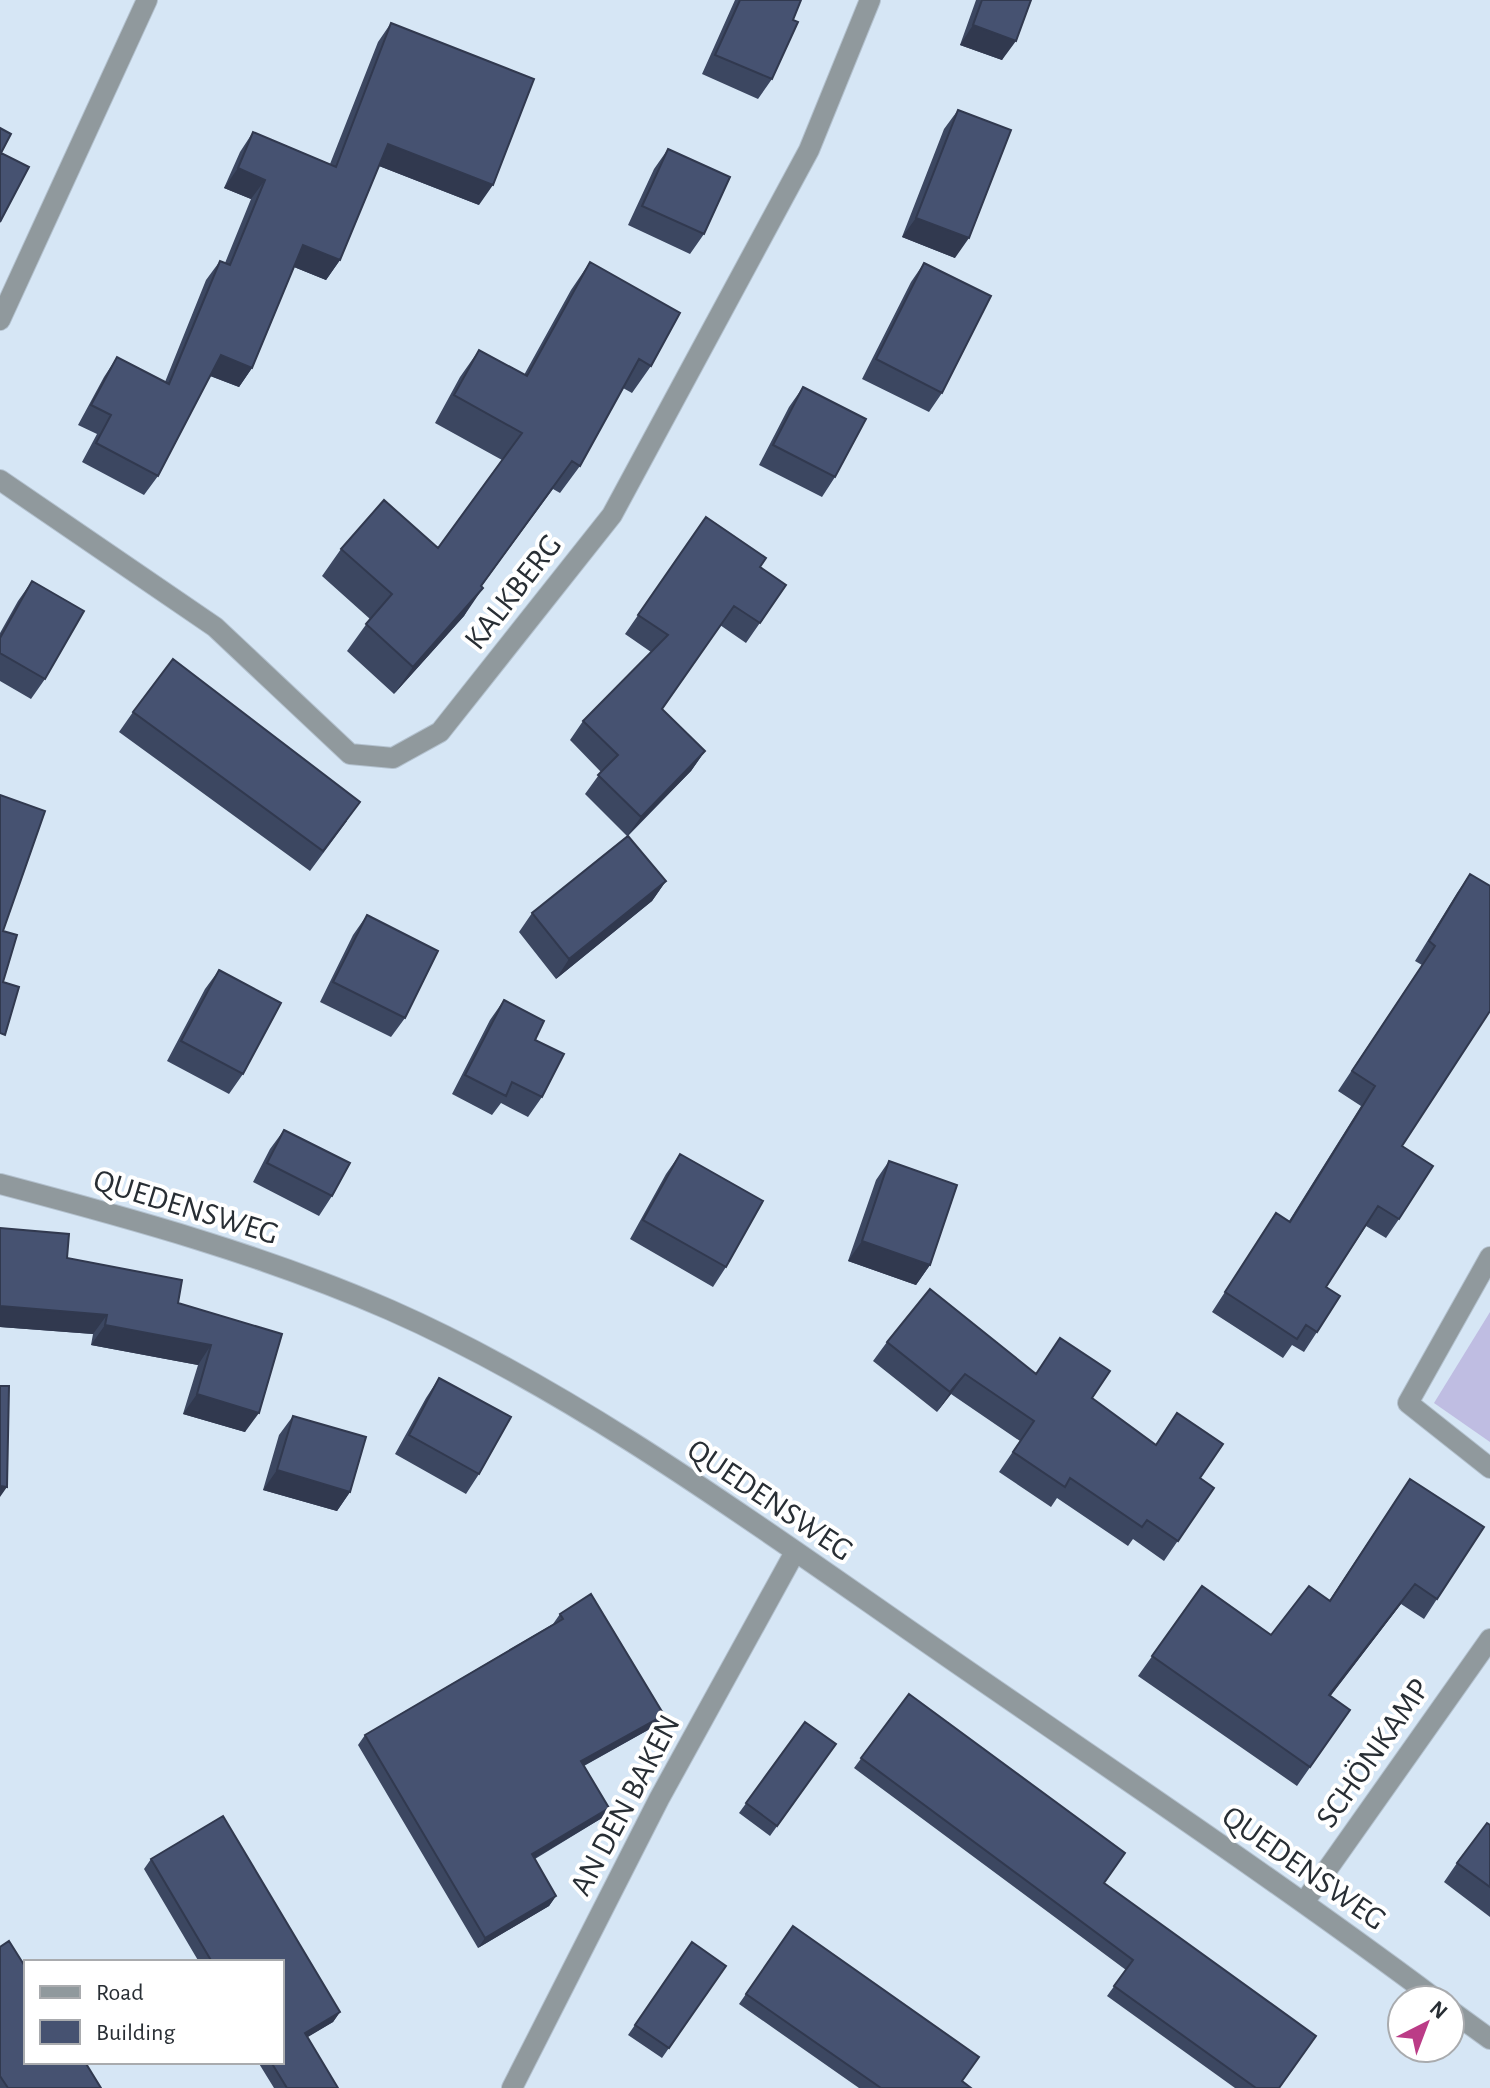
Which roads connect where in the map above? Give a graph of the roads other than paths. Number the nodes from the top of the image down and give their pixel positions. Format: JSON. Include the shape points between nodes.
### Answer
{"nodes":[{"id":1,"x":147,"y":0,"type":"edge"},
{"id":2,"x":870,"y":0,"type":"edge"},
{"id":3,"x":0,"y":320,"type":"edge"},
{"id":4,"x":0,"y":480,"type":"edge"},
{"id":5,"x":0,"y":1184,"type":"edge"},
{"id":6,"x":1490,"y":1257,"type":"edge"},
{"id":7,"x":1490,"y":1468,"type":"edge"},
{"id":8,"x":795,"y":1552,"type":"junction"},
{"id":9,"x":1490,"y":1639,"type":"edge"},
{"id":10,"x":1305,"y":1901,"type":"junction"},
{"id":11,"x":1416,"y":1984,"type":"edge"},
{"id":12,"x":1466,"y":2022,"type":"edge"},
{"id":13,"x":1490,"y":2039,"type":"edge"},
{"id":14,"x":512,"y":2088,"type":"edge"}],
"edges":[{"from":1,"to":3,"type":"street"},
{"from":2,"to":4,"type":"street","name":"KALKBERG","via":[[809,150],[612,515],[440,732],[393,758],[350,754],[215,627]]},
{"from":5,"to":8,"type":"street","name":"QUEDENSWEG","via":[[180,1231],[391,1310],[548,1394]]},
{"from":6,"to":7,"type":"street","via":[[1408,1403]]},
{"from":8,"to":10,"type":"street","name":"QUEDENSWEG"},
{"from":8,"to":14,"type":"street","name":"AN DEN BAKEN","via":[[659,1799]]},
{"from":9,"to":10,"type":"street","name":"SCHÖNKAMP"},
{"from":10,"to":11,"type":"street","name":"QUEDENSWEG"},
{"from":12,"to":13,"type":"street"}]}
